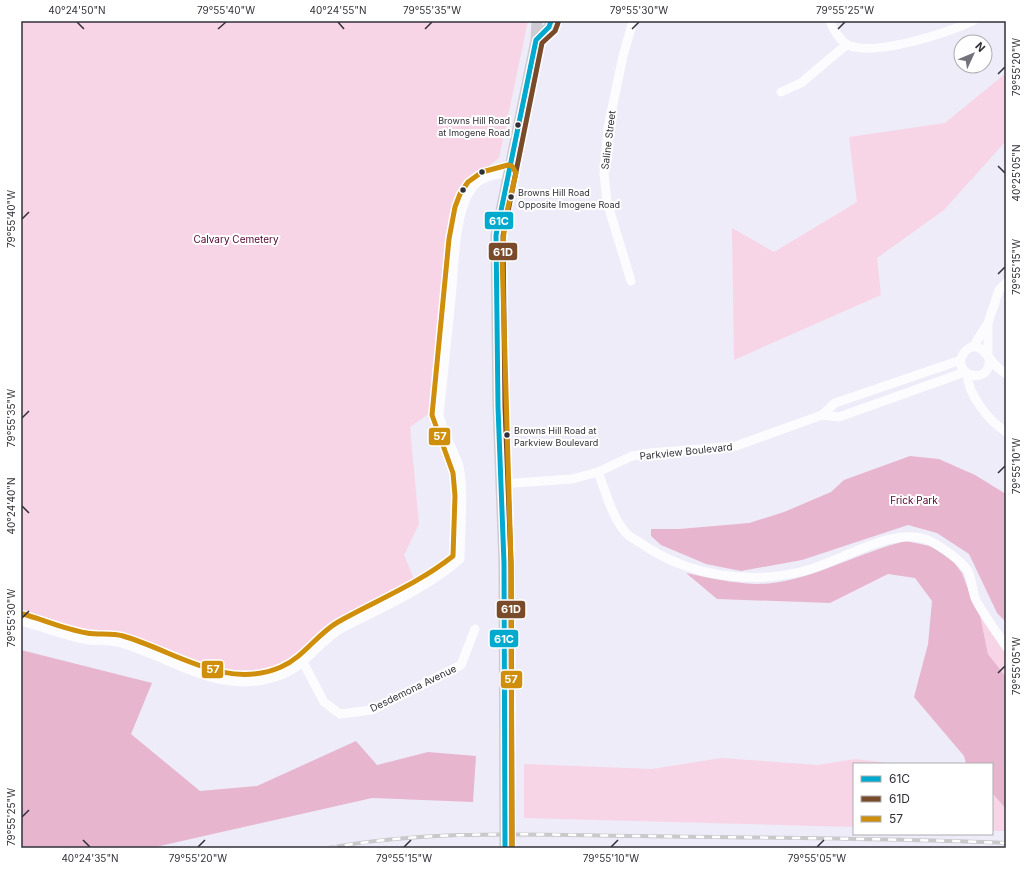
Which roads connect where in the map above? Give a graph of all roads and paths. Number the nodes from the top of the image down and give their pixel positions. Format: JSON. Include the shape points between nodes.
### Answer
{"nodes":[{"id":1,"x":537,"y":21,"type":"edge"},
{"id":2,"x":551,"y":21,"type":"edge"},
{"id":3,"x":633,"y":21,"type":"edge"},
{"id":4,"x":830,"y":21,"type":"edge"},
{"id":5,"x":973,"y":21,"type":"edge"},
{"id":6,"x":536,"y":40,"type":"junction"},
{"id":7,"x":846,"y":45,"type":"junction"},
{"id":8,"x":781,"y":92,"type":"dead end"},
{"id":9,"x":509,"y":172,"type":"junction"},
{"id":10,"x":631,"y":282,"type":"dead end"},
{"id":11,"x":1006,"y":283,"type":"edge"},
{"id":12,"x":988,"y":323,"type":"junction"},
{"id":13,"x":973,"y":347,"type":"junction"},
{"id":14,"x":989,"y":355,"type":"junction"},
{"id":15,"x":961,"y":360,"type":"junction"},
{"id":16,"x":966,"y":372,"type":"junction"},
{"id":17,"x":982,"y":374,"type":"junction"},
{"id":18,"x":1006,"y":376,"type":"edge"},
{"id":19,"x":973,"y":391,"type":"junction"},
{"id":20,"x":822,"y":415,"type":"junction"},
{"id":21,"x":1006,"y":432,"type":"edge"},
{"id":22,"x":598,"y":472,"type":"junction"},
{"id":23,"x":501,"y":484,"type":"junction"},
{"id":24,"x":21,"y":620,"type":"edge"},
{"id":25,"x":475,"y":629,"type":"dead end"},
{"id":26,"x":1006,"y":646,"type":"edge"},
{"id":27,"x":303,"y":662,"type":"junction"},
{"id":28,"x":505,"y":848,"type":"edge"}],
"edges":[{"from":1,"to":6,"type":"main road"},
{"from":2,"to":6,"type":"main road","via":[[549,27]]},
{"from":3,"to":10,"type":"street","name":"Saline Street","via":[[608,128],[604,174],[607,202]]},
{"from":4,"to":7,"type":"street"},
{"from":5,"to":7,"type":"street","via":[[956,29],[905,43],[861,49]]},
{"from":6,"to":9,"type":"main road"},
{"from":7,"to":8,"type":"street","via":[[801,84]]},
{"from":9,"to":23,"type":"main road","via":[[496,235]]},
{"from":9,"to":27,"type":"street","via":[[490,175],[472,187],[464,201],[457,233],[439,415],[442,429],[459,464],[460,560],[400,598],[336,632]]},
{"from":11,"to":12,"type":"street","via":[[999,290]]},
{"from":12,"to":13,"type":"street","name":"Parkview Boulevard"},
{"from":12,"to":14,"type":"street"},
{"from":13,"to":14,"type":"street","via":[[981,348]]},
{"from":13,"to":15,"type":"street","name":"Parkview Boulevard","via":[[965,351]]},
{"from":14,"to":17,"type":"street","via":[[989,367]]},
{"from":14,"to":18,"type":"street"},
{"from":15,"to":16,"type":"street"},
{"from":15,"to":20,"type":"street","name":"Parkview Boulevard","via":[[835,403]]},
{"from":16,"to":17,"type":"street"},
{"from":16,"to":19,"type":"street"},
{"from":16,"to":20,"type":"street","name":"Parkview Boulevard","via":[[839,417]]},
{"from":17,"to":18,"type":"street"},
{"from":17,"to":19,"type":"street"},
{"from":19,"to":21,"type":"street","via":[[997,426]]},
{"from":20,"to":22,"type":"street","name":"Parkview Boulevard","via":[[736,446],[632,456]]},
{"from":22,"to":23,"type":"street","name":"Parkview Boulevard","via":[[572,479]]},
{"from":22,"to":26,"type":"street","via":[[615,515],[627,534],[682,566],[718,575],[764,577],[804,571],[903,536],[929,541],[954,557],[967,571],[976,600]]},
{"from":23,"to":28,"type":"main road"},
{"from":24,"to":27,"type":"street","via":[[88,640],[119,642],[144,650],[189,671],[223,681],[251,683],[283,674]]},
{"from":25,"to":27,"type":"street","name":"Desdemona Avenue","via":[[461,665],[372,710],[340,714],[324,702]]}]}
